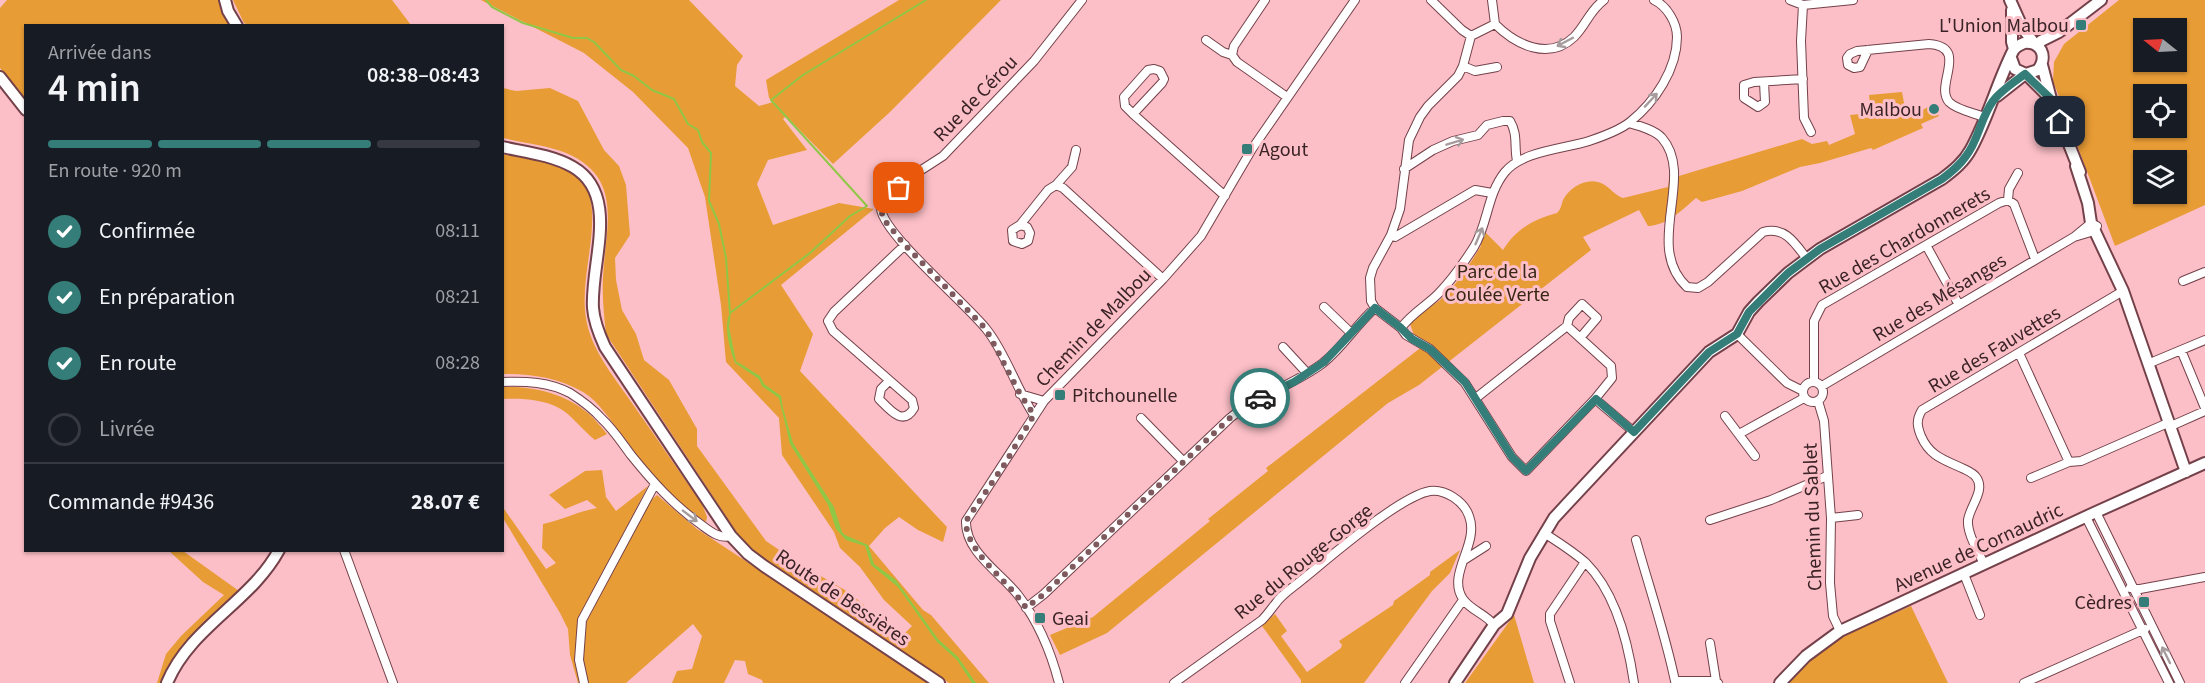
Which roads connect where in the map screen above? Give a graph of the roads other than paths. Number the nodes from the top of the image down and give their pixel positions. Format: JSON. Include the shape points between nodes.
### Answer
{"nodes":[{"id":1,"x":225,"y":0,"type":"edge"},
{"id":2,"x":1082,"y":0,"type":"edge"},
{"id":3,"x":1266,"y":0,"type":"edge"},
{"id":4,"x":1354,"y":0,"type":"edge"},
{"id":5,"x":1492,"y":0,"type":"edge"},
{"id":6,"x":1604,"y":0,"type":"edge"},
{"id":7,"x":1654,"y":0,"type":"edge"},
{"id":8,"x":1790,"y":0,"type":"edge"},
{"id":9,"x":1853,"y":0,"type":"edge"},
{"id":10,"x":2101,"y":0,"type":"edge"},
{"id":11,"x":1436,"y":2,"type":"edge"},
{"id":12,"x":1667,"y":3,"type":"edge"},
{"id":13,"x":2011,"y":3,"type":"edge"},
{"id":14,"x":1803,"y":5,"type":"junction"},
{"id":15,"x":236,"y":24,"type":"edge"},
{"id":16,"x":1495,"y":24,"type":"junction"},
{"id":17,"x":2060,"y":32,"type":"junction"},
{"id":18,"x":1471,"y":36,"type":"junction"},
{"id":19,"x":1206,"y":40,"type":"dead end"},
{"id":20,"x":2036,"y":45,"type":"junction"},
{"id":21,"x":1868,"y":50,"type":"dead end"},
{"id":22,"x":2013,"y":53,"type":"junction"},
{"id":23,"x":1232,"y":55,"type":"junction"},
{"id":24,"x":2043,"y":62,"type":"junction"},
{"id":25,"x":1463,"y":66,"type":"junction"},
{"id":26,"x":1497,"y":67,"type":"dead end"},
{"id":27,"x":2026,"y":74,"type":"junction"},
{"id":28,"x":0,"y":77,"type":"edge"},
{"id":29,"x":1803,"y":79,"type":"junction"},
{"id":30,"x":1764,"y":82,"type":"dead end"},
{"id":31,"x":1287,"y":97,"type":"junction"},
{"id":32,"x":1995,"y":98,"type":"junction"},
{"id":33,"x":2051,"y":99,"type":"junction"},
{"id":34,"x":24,"y":107,"type":"edge"},
{"id":35,"x":1133,"y":114,"type":"junction"},
{"id":36,"x":1984,"y":117,"type":"junction"},
{"id":37,"x":1629,"y":123,"type":"junction"},
{"id":38,"x":1811,"y":132,"type":"dead end"},
{"id":39,"x":504,"y":147,"type":"edge"},
{"id":40,"x":1076,"y":150,"type":"dead end"},
{"id":41,"x":1517,"y":160,"type":"junction"},
{"id":42,"x":1404,"y":170,"type":"junction"},
{"id":43,"x":2018,"y":172,"type":"dead end"},
{"id":44,"x":1056,"y":186,"type":"junction"},
{"id":45,"x":1492,"y":193,"type":"junction"},
{"id":46,"x":1225,"y":196,"type":"junction"},
{"id":47,"x":2008,"y":200,"type":"junction"},
{"id":48,"x":1020,"y":225,"type":"dead end"},
{"id":49,"x":2094,"y":227,"type":"junction"},
{"id":50,"x":1391,"y":235,"type":"junction"},
{"id":51,"x":904,"y":244,"type":"junction"},
{"id":52,"x":1926,"y":245,"type":"junction"},
{"id":53,"x":1807,"y":259,"type":"junction"},
{"id":54,"x":2035,"y":259,"type":"junction"},
{"id":55,"x":2205,"y":272,"type":"edge"},
{"id":56,"x":1163,"y":279,"type":"junction"},
{"id":57,"x":2183,"y":280,"type":"dead end"},
{"id":58,"x":2123,"y":291,"type":"junction"},
{"id":59,"x":1959,"y":305,"type":"junction"},
{"id":60,"x":1324,"y":308,"type":"dead end"},
{"id":61,"x":1375,"y":308,"type":"junction"},
{"id":62,"x":1567,"y":326,"type":"junction"},
{"id":63,"x":1401,"y":328,"type":"junction"},
{"id":64,"x":1351,"y":333,"type":"junction"},
{"id":65,"x":1737,"y":334,"type":"junction"},
{"id":66,"x":1580,"y":338,"type":"junction"},
{"id":67,"x":2205,"y":340,"type":"edge"},
{"id":68,"x":1283,"y":347,"type":"dead end"},
{"id":69,"x":2181,"y":350,"type":"junction"},
{"id":70,"x":2019,"y":353,"type":"junction"},
{"id":71,"x":2150,"y":363,"type":"junction"},
{"id":72,"x":1307,"y":373,"type":"junction"},
{"id":73,"x":889,"y":381,"type":"junction"},
{"id":74,"x":504,"y":382,"type":"edge"},
{"id":75,"x":1818,"y":384,"type":"junction"},
{"id":76,"x":1020,"y":394,"type":"junction"},
{"id":77,"x":1803,"y":394,"type":"junction"},
{"id":78,"x":1476,"y":398,"type":"junction"},
{"id":79,"x":1596,"y":399,"type":"junction"},
{"id":80,"x":1044,"y":401,"type":"junction"},
{"id":81,"x":1818,"y":401,"type":"junction"},
{"id":82,"x":2205,"y":410,"type":"edge"},
{"id":83,"x":1034,"y":415,"type":"junction"},
{"id":84,"x":1725,"y":416,"type":"dead end"},
{"id":85,"x":1141,"y":418,"type":"dead end"},
{"id":86,"x":2171,"y":424,"type":"junction"},
{"id":87,"x":1634,"y":432,"type":"junction"},
{"id":88,"x":1739,"y":434,"type":"junction"},
{"id":89,"x":1755,"y":456,"type":"dead end"},
{"id":90,"x":1183,"y":461,"type":"junction"},
{"id":91,"x":2069,"y":462,"type":"junction"},
{"id":92,"x":2205,"y":463,"type":"edge"},
{"id":93,"x":2186,"y":472,"type":"junction"},
{"id":94,"x":1827,"y":476,"type":"junction"},
{"id":95,"x":2031,"y":478,"type":"dead end"},
{"id":96,"x":655,"y":484,"type":"junction"},
{"id":97,"x":2091,"y":514,"type":"junction"},
{"id":98,"x":1858,"y":515,"type":"dead end"},
{"id":99,"x":1831,"y":518,"type":"junction"},
{"id":100,"x":1710,"y":520,"type":"dead end"},
{"id":101,"x":1544,"y":533,"type":"junction"},
{"id":102,"x":731,"y":536,"type":"junction"},
{"id":103,"x":1636,"y":540,"type":"dead end"},
{"id":104,"x":1486,"y":546,"type":"dead end"},
{"id":105,"x":278,"y":552,"type":"edge"},
{"id":106,"x":345,"y":552,"type":"edge"},
{"id":107,"x":1462,"y":561,"type":"junction"},
{"id":108,"x":1585,"y":562,"type":"junction"},
{"id":109,"x":1984,"y":564,"type":"junction"},
{"id":110,"x":1964,"y":574,"type":"junction"},
{"id":111,"x":2205,"y":578,"type":"edge"},
{"id":112,"x":2132,"y":587,"type":"junction"},
{"id":113,"x":2123,"y":591,"type":"junction"},
{"id":114,"x":1463,"y":600,"type":"junction"},
{"id":115,"x":1026,"y":608,"type":"junction"},
{"id":116,"x":1980,"y":615,"type":"dead end"},
{"id":117,"x":1494,"y":625,"type":"junction"},
{"id":118,"x":2152,"y":626,"type":"junction"},
{"id":119,"x":2142,"y":630,"type":"junction"},
{"id":120,"x":1840,"y":631,"type":"junction"},
{"id":121,"x":1710,"y":643,"type":"dead end"},
{"id":122,"x":1717,"y":682,"type":"edge"},
{"id":123,"x":167,"y":683,"type":"edge"},
{"id":124,"x":393,"y":683,"type":"edge"},
{"id":125,"x":584,"y":683,"type":"edge"},
{"id":126,"x":939,"y":683,"type":"edge"},
{"id":127,"x":1059,"y":683,"type":"edge"},
{"id":128,"x":1174,"y":683,"type":"edge"},
{"id":129,"x":1405,"y":683,"type":"edge"},
{"id":130,"x":1455,"y":683,"type":"edge"},
{"id":131,"x":1570,"y":683,"type":"edge"},
{"id":132,"x":1634,"y":683,"type":"edge"},
{"id":133,"x":1780,"y":683,"type":"edge"},
{"id":134,"x":2024,"y":683,"type":"edge"},
{"id":135,"x":2169,"y":683,"type":"edge"},
{"id":136,"x":2180,"y":683,"type":"edge"}],
"edges":[{"from":1,"to":15,"type":"street"},
{"from":2,"to":51,"type":"street","name":"Rue de Cérou","via":[[1034,61],[943,156],[888,197],[881,209],[885,221]]},
{"from":3,"to":23,"type":"street","via":[[1234,46]]},
{"from":4,"to":31,"type":"street","name":"Chemin de Malbou"},
{"from":5,"to":16,"type":"street"},
{"from":6,"to":16,"type":"street","one_way":true,"via":[[1563,45],[1536,49],[1525,46]]},
{"from":7,"to":12,"type":"street"},
{"from":8,"to":14,"type":"street"},
{"from":9,"to":14,"type":"street"},
{"from":10,"to":17,"type":"street"},
{"from":11,"to":18,"type":"street"},
{"from":37,"to":12,"type":"street","one_way":true,"via":[[1660,90],[1677,50],[1677,32]]},
{"from":13,"to":20,"type":"street"},
{"from":13,"to":22,"type":"street"},
{"from":14,"to":29,"type":"street"},
{"from":16,"to":18,"type":"street"},
{"from":17,"to":20,"type":"street"},
{"from":17,"to":24,"type":"street"},
{"from":18,"to":25,"type":"street"},
{"from":19,"to":23,"type":"street"},
{"from":20,"to":22,"type":"street","via":[[2024,43]]},
{"from":20,"to":24,"type":"street","via":[[2042,51]]},
{"from":21,"to":36,"type":"street","via":[[1938,45],[1950,62],[1945,90],[1948,101]]},
{"from":22,"to":27,"type":"street","via":[[2015,69]]},
{"from":22,"to":32,"type":"street"},
{"from":23,"to":31,"type":"street"},
{"from":24,"to":27,"type":"street","via":[[2033,74]]},
{"from":24,"to":33,"type":"street"},
{"from":25,"to":26,"type":"street","via":[[1475,71]]},
{"from":25,"to":42,"type":"street","via":[[1420,117],[1409,140]]},
{"from":27,"to":32,"type":"street"},
{"from":27,"to":33,"type":"street"},
{"from":28,"to":34,"type":"street"},
{"from":29,"to":30,"type":"street"},
{"from":29,"to":38,"type":"street","via":[[1804,118]]},
{"from":31,"to":46,"type":"street","name":"Chemin de Malbou"},
{"from":32,"to":36,"type":"street"},
{"from":33,"to":49,"type":"street","via":[[2085,181],[2093,206]]},
{"from":35,"to":35,"type":"street","via":[[1125,106],[1124,97],[1148,70],[1160,71],[1162,83]]},
{"from":35,"to":46,"type":"street"},
{"from":36,"to":53,"type":"street","via":[[1971,148],[1953,171]]},
{"from":37,"to":41,"type":"street","via":[[1590,141]]},
{"from":37,"to":53,"type":"street","via":[[1662,137],[1674,159],[1670,251],[1675,272],[1688,286],[1698,288],[1708,282],[1763,232],[1771,230],[1791,238]]},
{"from":39,"to":102,"type":"street","name":"Route de Bessières","via":[[571,166],[586,177],[596,193],[600,229],[593,310],[599,334]]},
{"from":40,"to":44,"type":"street","via":[[1072,167]]},
{"from":42,"to":41,"type":"street","one_way":true,"via":[[1433,150],[1478,135],[1486,125],[1503,121],[1510,121],[1515,129]]},
{"from":41,"to":45,"type":"street","via":[[1504,172]]},
{"from":42,"to":50,"type":"street","via":[[1400,209]]},
{"from":43,"to":47,"type":"street","name":"Rue des Chardonnerets"},
{"from":44,"to":48,"type":"street","via":[[1048,190]]},
{"from":44,"to":56,"type":"street","via":[[1063,188]]},
{"from":45,"to":50,"type":"street","via":[[1475,190],[1395,237]]},
{"from":63,"to":45,"type":"street","one_way":true,"via":[[1459,270],[1476,244]]},
{"from":46,"to":56,"type":"street","name":"Chemin de Malbou","via":[[1201,236]]},
{"from":47,"to":52,"type":"street","name":"Rue des Chardonnerets"},
{"from":47,"to":54,"type":"street","name":"Rue des Chardonnerets","via":[[2014,204]]},
{"from":49,"to":54,"type":"street","name":"Rue des Mésanges"},
{"from":49,"to":58,"type":"street","via":[[2112,254]]},
{"from":50,"to":61,"type":"street","via":[[1370,278]]},
{"from":51,"to":73,"type":"street","via":[[828,321],[833,331]]},
{"from":51,"to":76,"type":"street","via":[[986,329]]},
{"from":52,"to":59,"type":"street"},
{"from":52,"to":75,"type":"street","name":"Rue des Chardonnerets","via":[[1822,305],[1814,321]]},
{"from":53,"to":65,"type":"street","via":[[1758,302]]},
{"from":54,"to":59,"type":"street","name":"Rue des Mésanges"},
{"from":55,"to":57,"type":"street"},
{"from":56,"to":80,"type":"street","name":"Chemin de Malbou"},
{"from":58,"to":70,"type":"street","name":"Rue des Fauvettes"},
{"from":58,"to":71,"type":"street"},
{"from":59,"to":75,"type":"street","name":"Rue des Mésanges"},
{"from":60,"to":64,"type":"street"},
{"from":61,"to":63,"type":"street"},
{"from":61,"to":64,"type":"street"},
{"from":62,"to":66,"type":"street"},
{"from":62,"to":66,"type":"street","via":[[1582,304],[1598,318]]},
{"from":62,"to":78,"type":"street"},
{"from":63,"to":78,"type":"street","via":[[1430,349]]},
{"from":64,"to":72,"type":"street","via":[[1324,362]]},
{"from":65,"to":77,"type":"street"},
{"from":65,"to":87,"type":"street","via":[[1709,352]]},
{"from":66,"to":79,"type":"street","via":[[1611,366],[1612,378]]},
{"from":67,"to":69,"type":"street"},
{"from":68,"to":72,"type":"street"},
{"from":69,"to":71,"type":"street"},
{"from":69,"to":82,"type":"street"},
{"from":70,"to":91,"type":"street"},
{"from":70,"to":109,"type":"street","name":"Rue des Fauvettes","via":[[1922,410],[1918,417],[1917,426],[1931,453],[1976,477],[1979,491],[1968,529]]},
{"from":71,"to":86,"type":"street"},
{"from":72,"to":90,"type":"street","via":[[1242,408]]},
{"from":73,"to":73,"type":"street","via":[[912,400],[914,408],[910,414],[896,416],[879,399],[881,389]]},
{"from":74,"to":96,"type":"street","via":[[554,386],[584,403],[603,419]]},
{"from":75,"to":77,"type":"street","via":[[1805,385]]},
{"from":75,"to":81,"type":"street","via":[[1823,395]]},
{"from":76,"to":80,"type":"street"},
{"from":76,"to":83,"type":"street"},
{"from":77,"to":81,"type":"street","via":[[1810,402]]},
{"from":77,"to":88,"type":"street"},
{"from":78,"to":79,"type":"street","via":[[1512,457],[1526,471]]},
{"from":79,"to":87,"type":"street"},
{"from":80,"to":83,"type":"street","name":"Chemin de Malbou"},
{"from":81,"to":94,"type":"street","name":"Chemin du Sablet","via":[[1824,421]]},
{"from":82,"to":86,"type":"street"},
{"from":83,"to":115,"type":"street","name":"Chemin de Malbou","via":[[966,521],[975,548]]},
{"from":84,"to":88,"type":"street"},
{"from":85,"to":90,"type":"street"},
{"from":86,"to":91,"type":"street","via":[[2081,461]]},
{"from":86,"to":93,"type":"street"},
{"from":87,"to":101,"type":"street"},
{"from":88,"to":89,"type":"street"},
{"from":90,"to":115,"type":"street"},
{"from":91,"to":95,"type":"street"},
{"from":92,"to":93,"type":"street","name":"Avenue de Cornaudric"},
{"from":93,"to":97,"type":"street","name":"Avenue de Cornaudric"},
{"from":94,"to":99,"type":"street","name":"Chemin du Sablet"},
{"from":94,"to":100,"type":"street"},
{"from":96,"to":102,"type":"street","one_way":true,"via":[[705,527],[722,537]]},
{"from":96,"to":125,"type":"street","via":[[582,620],[579,660]]},
{"from":97,"to":109,"type":"street","name":"Avenue de Cornaudric"},
{"from":97,"to":112,"type":"street"},
{"from":97,"to":113,"type":"street"},
{"from":98,"to":99,"type":"street"},
{"from":99,"to":120,"type":"street","name":"Chemin du Sablet","via":[[1831,594],[1833,616]]},
{"from":101,"to":108,"type":"street"},
{"from":101,"to":117,"type":"street","via":[[1507,614]]},
{"from":102,"to":126,"type":"street","name":"Route de Bessières","via":[[764,566]]},
{"from":103,"to":122,"type":"street","via":[[1666,636],[1675,681]]},
{"from":104,"to":107,"type":"street"},
{"from":105,"to":123,"type":"street","via":[[262,575],[193,641]]},
{"from":106,"to":124,"type":"street"},
{"from":107,"to":114,"type":"street","name":"Rue du Rouge-Gorge","via":[[1459,578]]},
{"from":107,"to":128,"type":"street","name":"Rue du Rouge-Gorge","via":[[1472,538],[1469,515],[1463,506],[1449,494],[1438,491],[1416,495],[1291,589],[1262,620]]},
{"from":108,"to":131,"type":"street","via":[[1550,614]]},
{"from":108,"to":132,"type":"street","via":[[1607,592],[1620,624]]},
{"from":109,"to":110,"type":"street","name":"Avenue de Cornaudric"},
{"from":110,"to":116,"type":"street"},
{"from":110,"to":120,"type":"street","name":"Avenue de Cornaudric"},
{"from":111,"to":112,"type":"street"},
{"from":112,"to":113,"type":"street"},
{"from":112,"to":118,"type":"street"},
{"from":113,"to":119,"type":"street"},
{"from":114,"to":117,"type":"street"},
{"from":114,"to":129,"type":"street"},
{"from":115,"to":127,"type":"street","name":"Chemin de Malbou","via":[[1051,654]]},
{"from":117,"to":130,"type":"street"},
{"from":118,"to":119,"type":"street"},
{"from":136,"to":118,"type":"street","one_way":true},
{"from":119,"to":134,"type":"street"},
{"from":119,"to":135,"type":"street"},
{"from":120,"to":133,"type":"street","name":"Avenue de Cornaudric","via":[[1806,656]]},
{"from":121,"to":122,"type":"street"}]}
